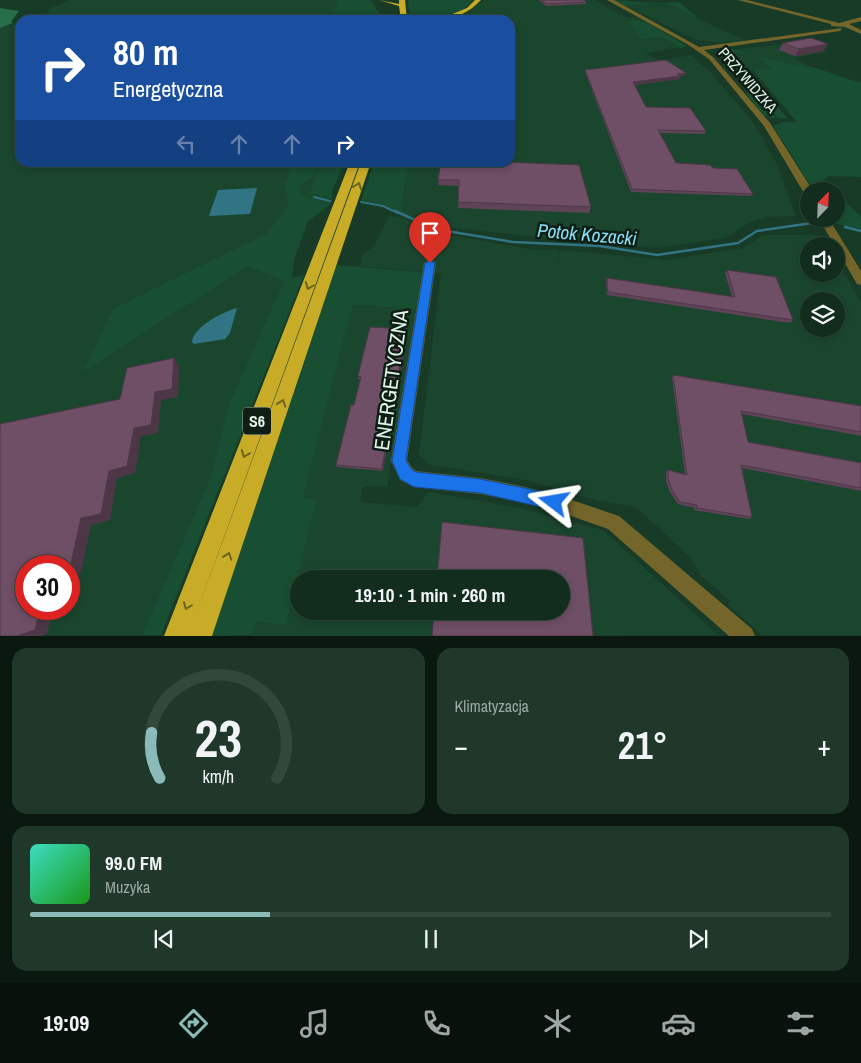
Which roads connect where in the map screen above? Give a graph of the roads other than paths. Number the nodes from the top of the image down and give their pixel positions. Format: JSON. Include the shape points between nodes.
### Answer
{"nodes":[{"id":1,"x":382,"y":0,"type":"edge"},
{"id":2,"x":478,"y":0,"type":"edge"},
{"id":3,"x":610,"y":0,"type":"edge"},
{"id":4,"x":741,"y":0,"type":"edge"},
{"id":5,"x":399,"y":2,"type":"edge"},
{"id":6,"x":398,"y":15,"type":"edge"},
{"id":7,"x":403,"y":15,"type":"edge"},
{"id":8,"x":454,"y":15,"type":"edge"},
{"id":9,"x":861,"y":19,"type":"edge"},
{"id":10,"x":842,"y":26,"type":"junction"},
{"id":11,"x":861,"y":32,"type":"edge"},
{"id":12,"x":699,"y":49,"type":"junction"},
{"id":13,"x":353,"y":167,"type":"edge"},
{"id":14,"x":364,"y":167,"type":"edge"},
{"id":15,"x":802,"y":182,"type":"edge"},
{"id":16,"x":829,"y":228,"type":"edge"},
{"id":17,"x":430,"y":263,"type":"dead end"},
{"id":18,"x":861,"y":281,"type":"edge"},
{"id":19,"x":176,"y":636,"type":"edge"},
{"id":20,"x":200,"y":636,"type":"edge"},
{"id":21,"x":745,"y":636,"type":"edge"}],
"edges":[{"from":1,"to":5,"type":"highway"},
{"from":2,"to":8,"type":"highway","via":[[469,9]]},
{"from":3,"to":12,"type":"street","name":"PRZYWIDZKA"},
{"from":4,"to":10,"type":"street"},
{"from":5,"to":6,"type":"highway"},
{"from":5,"to":7,"type":"highway"},
{"from":9,"to":10,"type":"street"},
{"from":10,"to":11,"type":"street"},
{"from":10,"to":12,"type":"street"},
{"from":12,"to":15,"type":"street","name":"PRZYWIDZKA","via":[[711,58],[767,125]]},
{"from":13,"to":19,"type":"highway","number":"S6","one_way":true},
{"from":20,"to":14,"type":"highway","number":"S6","one_way":true},
{"from":16,"to":18,"type":"street"},
{"from":17,"to":21,"type":"street","name":"ENERGETYCZNA","via":[[399,461],[406,474],[414,479],[516,492],[613,522]]}]}
